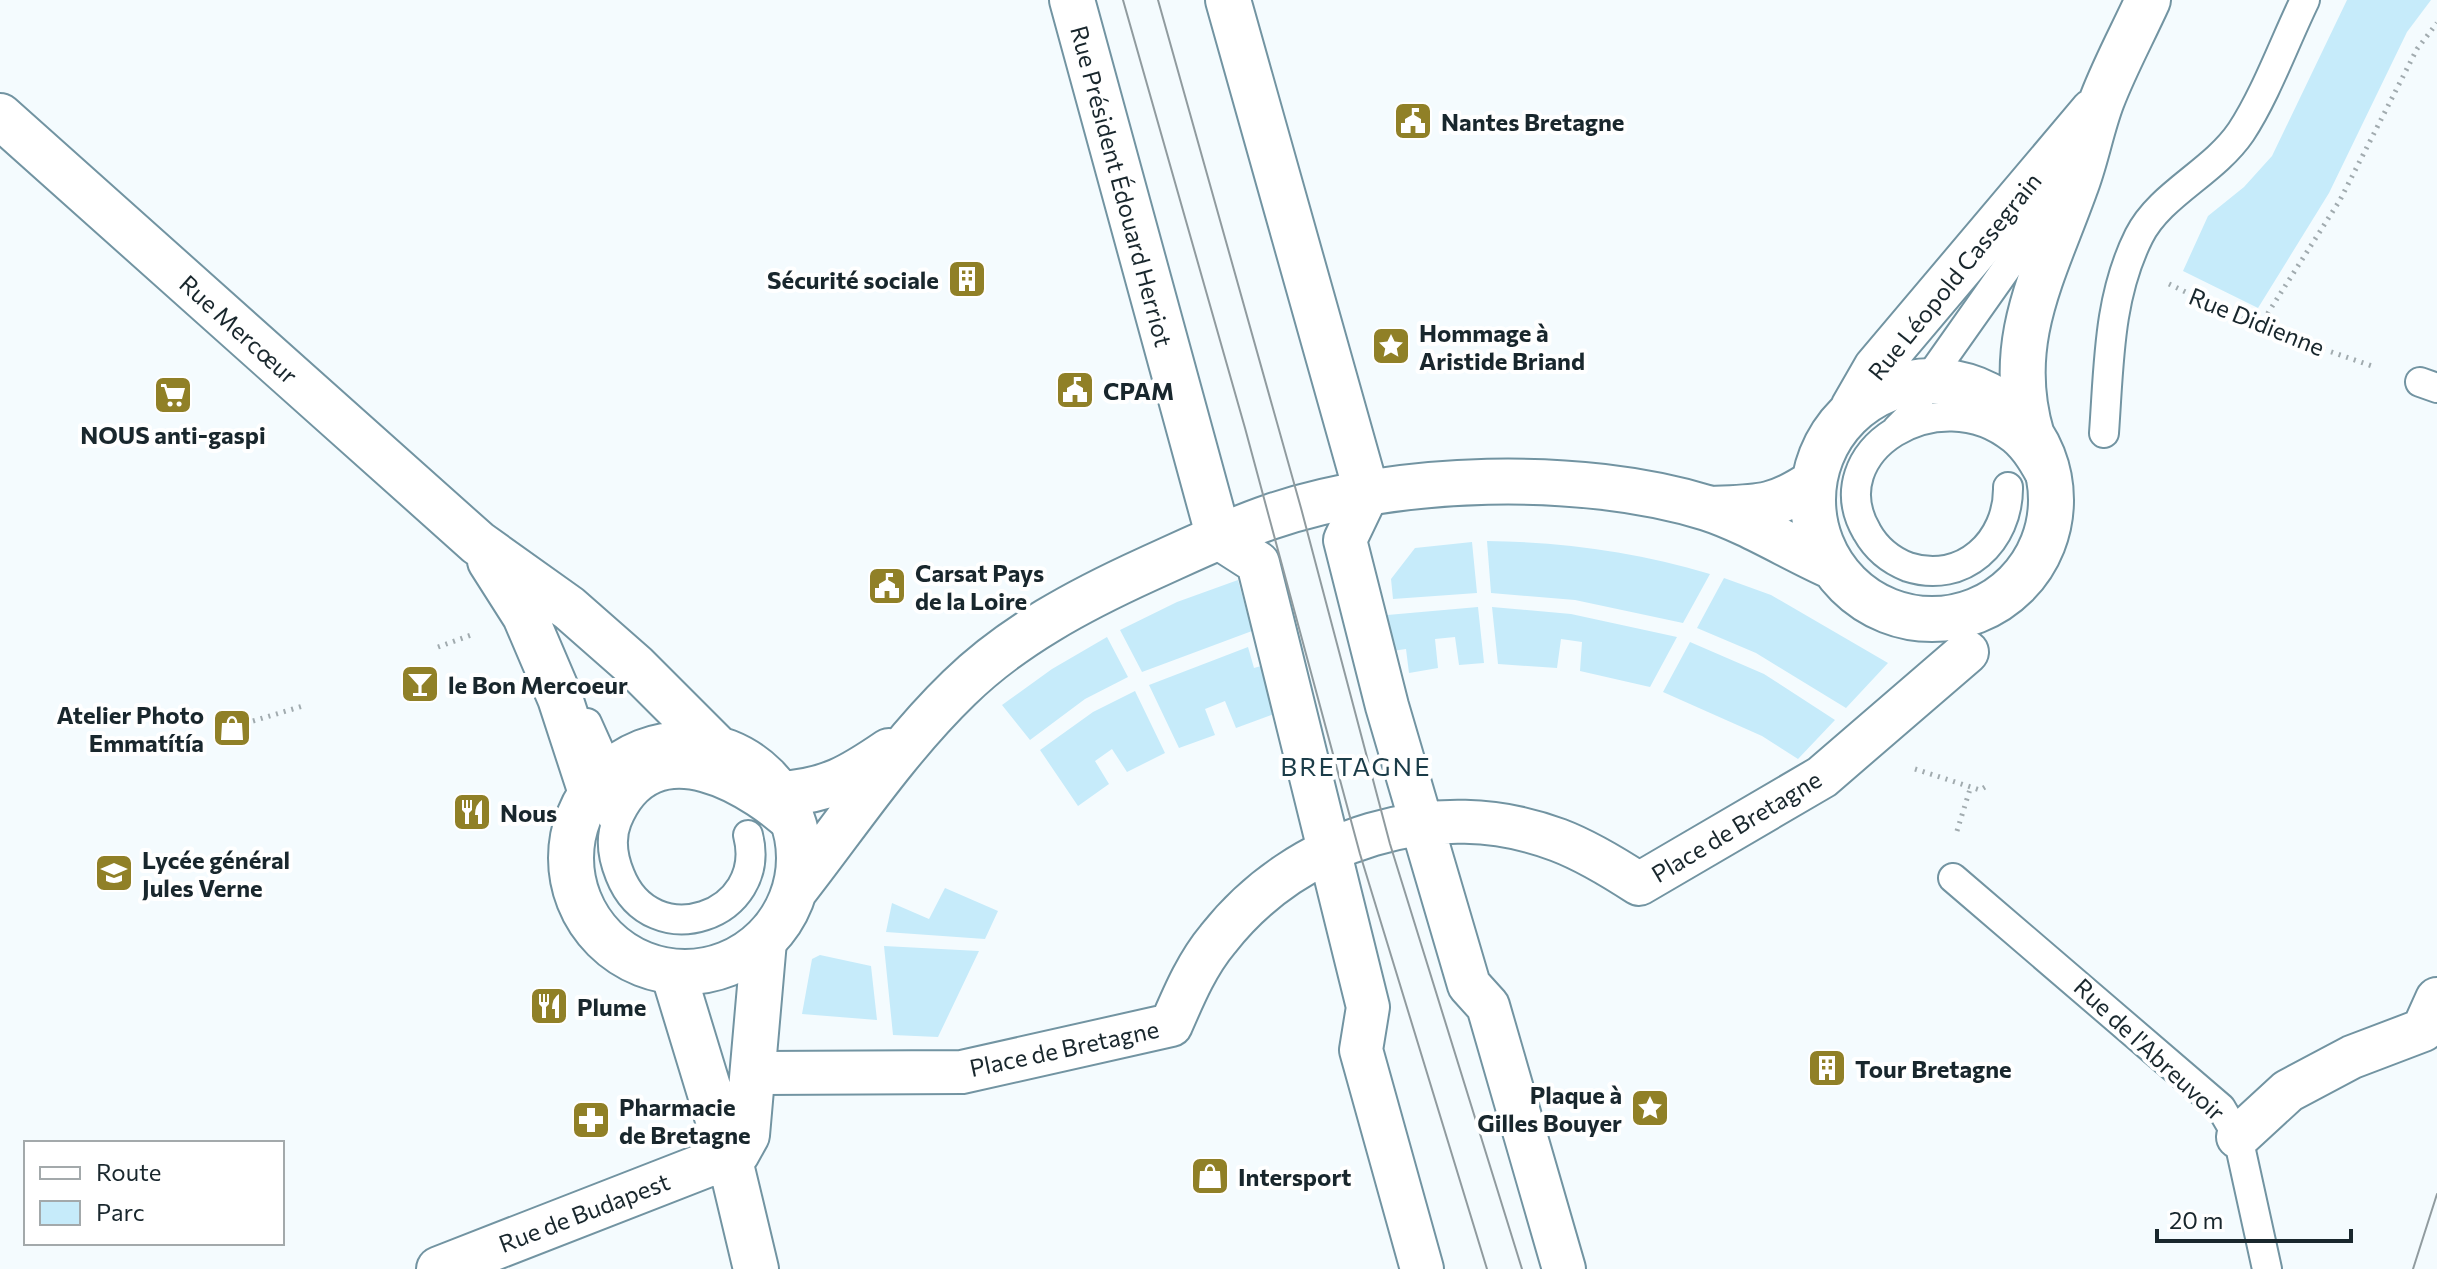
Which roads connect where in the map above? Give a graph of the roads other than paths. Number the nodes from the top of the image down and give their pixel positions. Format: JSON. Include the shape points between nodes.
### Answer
{"nodes":[{"id":1,"x":1072,"y":0,"type":"edge"},
{"id":2,"x":1228,"y":0,"type":"edge"},
{"id":3,"x":2148,"y":0,"type":"edge"},
{"id":4,"x":2305,"y":0,"type":"edge"},
{"id":5,"x":2102,"y":100,"type":"junction"},
{"id":6,"x":0,"y":116,"type":"edge"},
{"id":7,"x":2064,"y":145,"type":"junction"},
{"id":8,"x":1927,"y":381,"type":"junction"},
{"id":9,"x":1851,"y":412,"type":"junction"},
{"id":10,"x":1895,"y":431,"type":"junction"},
{"id":11,"x":2104,"y":433,"type":"dead end"},
{"id":12,"x":2032,"y":436,"type":"junction"},
{"id":13,"x":1814,"y":482,"type":"junction"},
{"id":14,"x":2008,"y":487,"type":"dead end"},
{"id":15,"x":1367,"y":494,"type":"junction"},
{"id":16,"x":2051,"y":495,"type":"junction"},
{"id":17,"x":1709,"y":509,"type":"junction"},
{"id":18,"x":1219,"y":538,"type":"junction"},
{"id":19,"x":478,"y":543,"type":"junction"},
{"id":20,"x":1833,"y":567,"type":"junction"},
{"id":21,"x":1967,"y":652,"type":"dead end"},
{"id":22,"x":914,"y":734,"type":"junction"},
{"id":23,"x":717,"y":748,"type":"junction"},
{"id":24,"x":600,"y":783,"type":"junction"},
{"id":25,"x":780,"y":794,"type":"junction"},
{"id":26,"x":1421,"y":824,"type":"junction"},
{"id":27,"x":748,"y":835,"type":"dead end"},
{"id":28,"x":613,"y":836,"type":"junction"},
{"id":29,"x":798,"y":836,"type":"junction"},
{"id":30,"x":1329,"y":850,"type":"junction"},
{"id":31,"x":1953,"y":878,"type":"dead end"},
{"id":32,"x":795,"y":890,"type":"junction"},
{"id":33,"x":764,"y":941,"type":"junction"},
{"id":34,"x":673,"y":972,"type":"junction"},
{"id":35,"x":2437,"y":999,"type":"edge"},
{"id":36,"x":752,"y":1073,"type":"junction"},
{"id":37,"x":2238,"y":1137,"type":"junction"},
{"id":38,"x":729,"y":1156,"type":"junction"},
{"id":39,"x":439,"y":1269,"type":"edge"},
{"id":40,"x":756,"y":1269,"type":"edge"},
{"id":41,"x":1422,"y":1269,"type":"edge"},
{"id":42,"x":1564,"y":1269,"type":"edge"},
{"id":43,"x":2267,"y":1269,"type":"edge"}],
"edges":[{"from":1,"to":18,"type":"main road","name":"Rue Président Édouard Herriot"},
{"from":2,"to":15,"type":"main road"},
{"from":3,"to":5,"type":"main road","name":"Rue Léopold Cassegrain"},
{"from":4,"to":11,"type":"lane","via":[[2241,131],[2209,169],[2169,198],[2140,233],[2118,285]]},
{"from":5,"to":7,"type":"main road","name":"Rue Léopold Cassegrain"},
{"from":5,"to":12,"type":"main road","name":"Rue Léopold Cassegrain","via":[[2026,325],[2022,403]]},
{"from":6,"to":19,"type":"main road","name":"Rue Mercœur"},
{"from":7,"to":8,"type":"lane","name":"Rue Léopold Cassegrain","via":[[2011,262]]},
{"from":7,"to":9,"type":"main road","name":"Rue Léopold Cassegrain","via":[[1876,368]]},
{"from":8,"to":9,"type":"main road","via":[[1874,395]]},
{"from":8,"to":10,"type":"lane","name":"Rue Léopold Cassegrain","via":[[1912,414]]},
{"from":8,"to":12,"type":"main road","via":[[1951,383],[1997,401]]},
{"from":9,"to":13,"type":"main road","via":[[1833,431]]},
{"from":10,"to":14,"type":"lane","name":"Rue Léopold Cassegrain","via":[[1863,468],[1856,493],[1862,525],[1896,562],[1928,571],[1975,559],[2005,520]]},
{"from":10,"to":16,"type":"lane","via":[[1924,417],[1946,415],[1988,423],[2015,440]]},
{"from":12,"to":16,"type":"main road","name":"Rue Léopold Cassegrain","via":[[2042,454]]},
{"from":13,"to":17,"type":"main road","via":[[1785,502]]},
{"from":13,"to":20,"type":"main road","via":[[1816,531]]},
{"from":15,"to":17,"type":"main road","via":[[1410,486],[1539,483],[1624,491]]},
{"from":15,"to":18,"type":"main road","via":[[1269,517]]},
{"from":15,"to":26,"type":"street","via":[[1345,540]]},
{"from":16,"to":20,"type":"main road","via":[[2049,520],[2032,565],[2006,592],[1974,611],[1950,618],[1901,615],[1858,592]]},
{"from":17,"to":20,"type":"main road"},
{"from":18,"to":22,"type":"main road","via":[[1080,601],[1013,643]]},
{"from":18,"to":30,"type":"street","via":[[1258,563]]},
{"from":19,"to":23,"type":"main road","name":"Rue Mercœur","via":[[580,618]]},
{"from":19,"to":24,"type":"main road","name":"Rue Mercœur","via":[[525,616]]},
{"from":21,"to":26,"type":"street","name":"Place de Bretagne","via":[[1822,777],[1639,884],[1600,858],[1557,839],[1466,821]]},
{"from":22,"to":25,"type":"main road","via":[[844,782],[808,793]]},
{"from":22,"to":32,"type":"main road"},
{"from":23,"to":24,"type":"main road","via":[[695,744],[649,750]]},
{"from":23,"to":25,"type":"main road","via":[[763,775]]},
{"from":24,"to":28,"type":"lane"},
{"from":24,"to":34,"type":"main road","via":[[575,829],[571,867],[581,905],[603,938],[635,961]]},
{"from":25,"to":29,"type":"main road"},
{"from":26,"to":30,"type":"street","name":"Place de Bretagne","via":[[1373,833]]},
{"from":26,"to":42,"type":"street","via":[[1469,985],[1488,1006]]},
{"from":27,"to":28,"type":"lane","via":[[751,863],[730,901],[706,916],[677,920],[650,912],[628,893],[617,867]]},
{"from":28,"to":29,"type":"lane","via":[[633,794],[656,780],[686,774],[704,775],[746,794]]},
{"from":29,"to":32,"type":"main road"},
{"from":30,"to":36,"type":"street","name":"Place de Bretagne","via":[[1286,873],[1248,904],[1203,960],[1171,1025],[962,1072]]},
{"from":30,"to":41,"type":"street","via":[[1368,1007],[1361,1050]]},
{"from":31,"to":37,"type":"lane","name":"Rue de l'Abreuvoir","via":[[2221,1108]]},
{"from":32,"to":33,"type":"main road","via":[[783,918]]},
{"from":33,"to":34,"type":"main road","via":[[731,963]]},
{"from":33,"to":36,"type":"main road"},
{"from":34,"to":38,"type":"main road"},
{"from":35,"to":37,"type":"street","via":[[2423,1030],[2352,1057],[2288,1091]]},
{"from":36,"to":38,"type":"main road","via":[[747,1135],[737,1153]]},
{"from":37,"to":43,"type":"lane","name":"Rue de l'Abreuvoir"},
{"from":38,"to":39,"type":"main road","name":"Rue de Budapest"},
{"from":38,"to":40,"type":"main road"}]}
